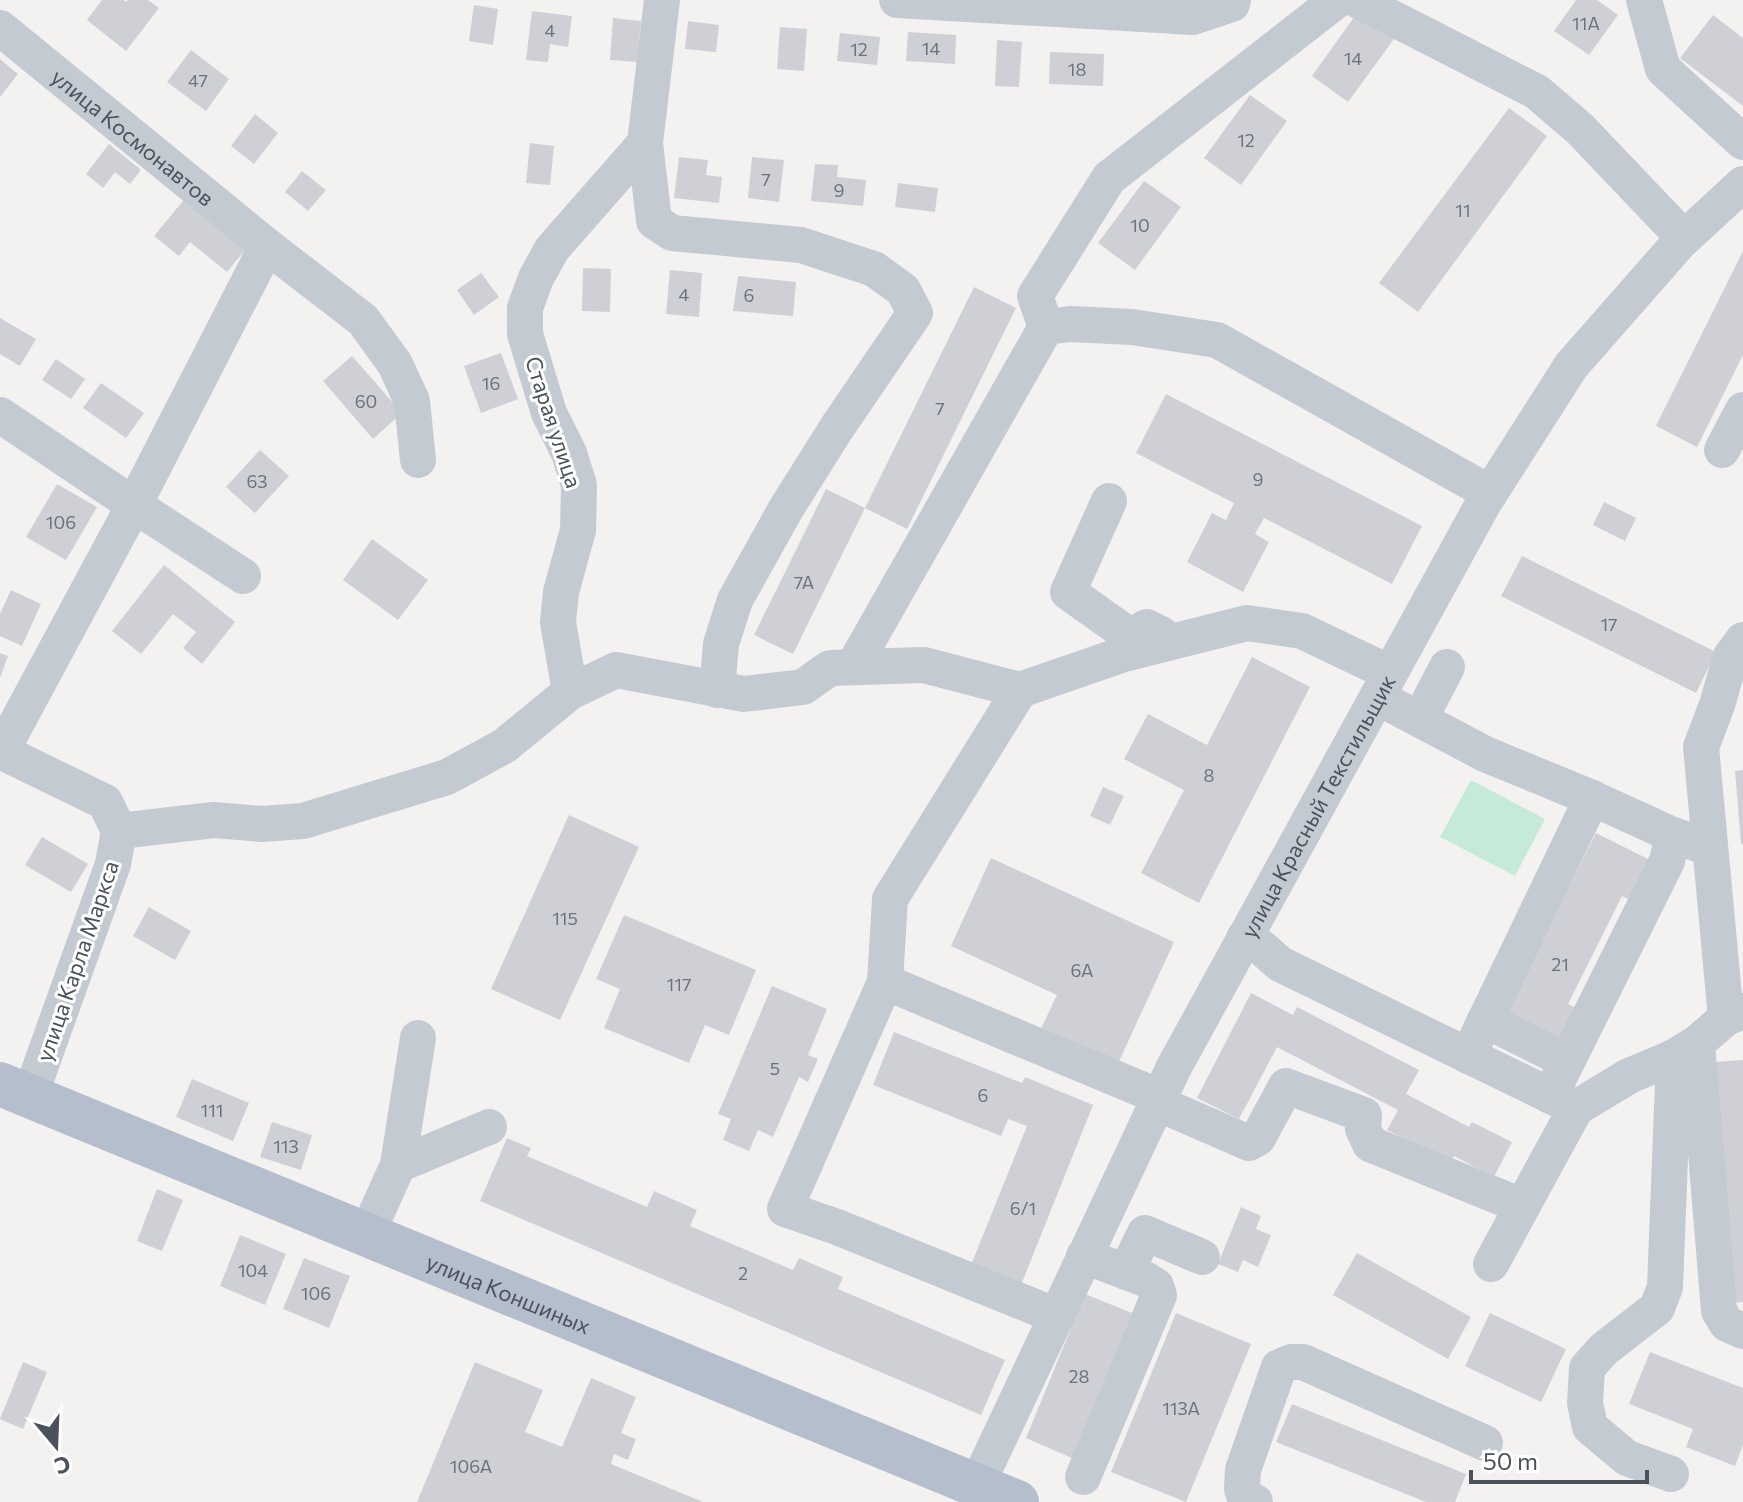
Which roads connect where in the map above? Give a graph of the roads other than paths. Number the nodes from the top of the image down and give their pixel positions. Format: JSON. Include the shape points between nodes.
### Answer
{"nodes":[{"id":1,"x":662,"y":0,"type":"edge"},
{"id":2,"x":897,"y":0,"type":"edge"},
{"id":3,"x":1233,"y":0,"type":"edge"},
{"id":4,"x":1337,"y":0,"type":"edge"},
{"id":5,"x":1357,"y":0,"type":"edge"},
{"id":6,"x":1644,"y":0,"type":"edge"},
{"id":7,"x":0,"y":28,"type":"edge"},
{"id":8,"x":1743,"y":142,"type":"edge"},
{"id":9,"x":645,"y":143,"type":"junction"},
{"id":10,"x":1743,"y":184,"type":"edge"},
{"id":11,"x":1684,"y":238,"type":"junction"},
{"id":12,"x":267,"y":246,"type":"junction"},
{"id":13,"x":1046,"y":327,"type":"junction"},
{"id":14,"x":1743,"y":410,"type":"edge"},
{"id":15,"x":0,"y":415,"type":"edge"},
{"id":16,"x":1722,"y":450,"type":"dead end"},
{"id":17,"x":418,"y":460,"type":"dead end"},
{"id":18,"x":1490,"y":493,"type":"junction"},
{"id":19,"x":1109,"y":501,"type":"dead end"},
{"id":20,"x":134,"y":505,"type":"junction"},
{"id":21,"x":243,"y":576,"type":"dead end"},
{"id":22,"x":1174,"y":640,"type":"junction"},
{"id":23,"x":1743,"y":640,"type":"edge"},
{"id":24,"x":853,"y":667,"type":"junction"},
{"id":25,"x":1447,"y":667,"type":"dead end"},
{"id":26,"x":1384,"y":685,"type":"junction"},
{"id":27,"x":717,"y":690,"type":"junction"},
{"id":28,"x":1020,"y":690,"type":"junction"},
{"id":29,"x":570,"y":692,"type":"junction"},
{"id":30,"x":1420,"y":719,"type":"junction"},
{"id":31,"x":0,"y":752,"type":"edge"},
{"id":32,"x":1592,"y":798,"type":"junction"},
{"id":33,"x":119,"y":831,"type":"junction"},
{"id":34,"x":1673,"y":835,"type":"junction"},
{"id":35,"x":1709,"y":848,"type":"junction"},
{"id":36,"x":1244,"y":938,"type":"junction"},
{"id":37,"x":885,"y":982,"type":"junction"},
{"id":38,"x":1735,"y":1015,"type":"edge"},
{"id":39,"x":1485,"y":1020,"type":"junction"},
{"id":40,"x":418,"y":1038,"type":"dead end"},
{"id":41,"x":1686,"y":1050,"type":"junction"},
{"id":42,"x":1468,"y":1056,"type":"junction"},
{"id":43,"x":1567,"y":1061,"type":"junction"},
{"id":44,"x":15,"y":1090,"type":"edge"},
{"id":45,"x":1158,"y":1100,"type":"junction"},
{"id":46,"x":1563,"y":1102,"type":"junction"},
{"id":47,"x":489,"y":1127,"type":"dead end"},
{"id":48,"x":398,"y":1165,"type":"junction"},
{"id":49,"x":1522,"y":1206,"type":"junction"},
{"id":50,"x":367,"y":1234,"type":"junction"},
{"id":51,"x":1084,"y":1256,"type":"junction"},
{"id":52,"x":1202,"y":1257,"type":"dead end"},
{"id":53,"x":1491,"y":1264,"type":"dead end"},
{"id":54,"x":1126,"y":1272,"type":"junction"},
{"id":55,"x":1665,"y":1287,"type":"junction"},
{"id":56,"x":1718,"y":1299,"type":"junction"},
{"id":57,"x":1057,"y":1316,"type":"junction"},
{"id":58,"x":1743,"y":1331,"type":"edge"},
{"id":59,"x":1485,"y":1443,"type":"dead end"},
{"id":60,"x":1671,"y":1474,"type":"dead end"},
{"id":61,"x":1083,"y":1477,"type":"dead end"},
{"id":62,"x":977,"y":1485,"type":"junction"},
{"id":63,"x":1017,"y":1502,"type":"edge"},
{"id":64,"x":1255,"y":1502,"type":"edge"}],
"edges":[{"from":1,"to":9,"type":"street"},
{"from":2,"to":3,"type":"street","via":[[1193,17]]},
{"from":4,"to":13,"type":"street","via":[[1109,178],[1035,296]]},
{"from":5,"to":11,"type":"street","via":[[1537,92],[1580,129]]},
{"from":6,"to":8,"type":"street","via":[[1663,69]]},
{"from":7,"to":12,"type":"street","name":"улица Космонавтов"},
{"from":9,"to":27,"type":"street","via":[[654,221],[672,233],[801,245],[874,269],[903,290],[915,313],[787,507],[735,600],[721,644]]},
{"from":9,"to":29,"type":"street","name":"Старая улица","via":[[552,249],[525,308],[525,334],[549,413],[579,485],[578,530],[558,622]]},
{"from":10,"to":11,"type":"street","name":"улица Красный Текстильщик"},
{"from":11,"to":18,"type":"street","name":"улица Красный Текстильщик","via":[[1571,366]]},
{"from":12,"to":17,"type":"street","name":"улица Космонавтов","via":[[363,320],[395,364],[412,401]]},
{"from":12,"to":20,"type":"street"},
{"from":13,"to":18,"type":"street","via":[[1132,327],[1217,340]]},
{"from":13,"to":24,"type":"street"},
{"from":14,"to":16,"type":"street"},
{"from":15,"to":20,"type":"street"},
{"from":18,"to":26,"type":"street","name":"улица Красный Текстильщик"},
{"from":19,"to":22,"type":"street","via":[[1068,592],[1130,636],[1147,627]]},
{"from":20,"to":21,"type":"street"},
{"from":20,"to":31,"type":"street"},
{"from":22,"to":26,"type":"street","via":[[1247,623],[1302,631]]},
{"from":22,"to":28,"type":"street"},
{"from":23,"to":35,"type":"street","via":[[1731,656],[1701,747]]},
{"from":24,"to":27,"type":"street","via":[[830,668],[803,687],[744,694]]},
{"from":24,"to":28,"type":"street","via":[[924,665]]},
{"from":25,"to":30,"type":"street"},
{"from":26,"to":30,"type":"street"},
{"from":26,"to":36,"type":"street","name":"улица Красный Текстильщик"},
{"from":27,"to":29,"type":"street","via":[[616,670]]},
{"from":28,"to":37,"type":"street","via":[[890,899]]},
{"from":29,"to":33,"type":"street","via":[[504,746],[447,777],[303,821],[214,820]]},
{"from":30,"to":32,"type":"street","via":[[1485,754]]},
{"from":31,"to":33,"type":"street","name":"улица Карла Маркса","via":[[105,802]]},
{"from":32,"to":34,"type":"street"},
{"from":32,"to":39,"type":"street"},
{"from":33,"to":44,"type":"street","name":"улица Карла Маркса","via":[[113,864]]},
{"from":34,"to":35,"type":"street"},
{"from":34,"to":43,"type":"street","via":[[1667,861]]},
{"from":35,"to":38,"type":"street"},
{"from":36,"to":42,"type":"street","via":[[1280,964]]},
{"from":36,"to":45,"type":"street","name":"улица Красный Текстильщик"},
{"from":37,"to":45,"type":"street"},
{"from":37,"to":57,"type":"street","via":[[785,1209]]},
{"from":38,"to":41,"type":"street"},
{"from":39,"to":42,"type":"street"},
{"from":39,"to":43,"type":"street"},
{"from":40,"to":48,"type":"street"},
{"from":41,"to":46,"type":"street"},
{"from":41,"to":55,"type":"street"},
{"from":41,"to":56,"type":"street"},
{"from":42,"to":46,"type":"street"},
{"from":43,"to":46,"type":"street"},
{"from":44,"to":50,"type":"main road","name":"улица Коншиных"},
{"from":45,"to":49,"type":"street","via":[[1249,1143],[1258,1138],[1286,1086],[1364,1115],[1370,1144]]},
{"from":45,"to":51,"type":"street","name":"улица Красный Текстильщик"},
{"from":46,"to":49,"type":"street"},
{"from":47,"to":48,"type":"street"},
{"from":48,"to":50,"type":"street"},
{"from":49,"to":53,"type":"street"},
{"from":50,"to":62,"type":"main road","name":"улица Коншиных"},
{"from":51,"to":54,"type":"street"},
{"from":51,"to":57,"type":"street","name":"улица Красный Текстильщик"},
{"from":52,"to":54,"type":"street","via":[[1145,1233]]},
{"from":54,"to":61,"type":"street","via":[[1156,1286],[1159,1295]]},
{"from":55,"to":56,"type":"street"},
{"from":55,"to":60,"type":"street","via":[[1657,1308],[1587,1368],[1585,1403],[1590,1427],[1627,1458]]},
{"from":56,"to":58,"type":"street","via":[[1727,1324]]},
{"from":57,"to":62,"type":"street","name":"улица Красный Текстильщик"},
{"from":59,"to":64,"type":"street","via":[[1303,1362],[1291,1362],[1279,1367],[1243,1470],[1245,1498]]},
{"from":62,"to":63,"type":"main road","name":"улица Коншиных"}]}
